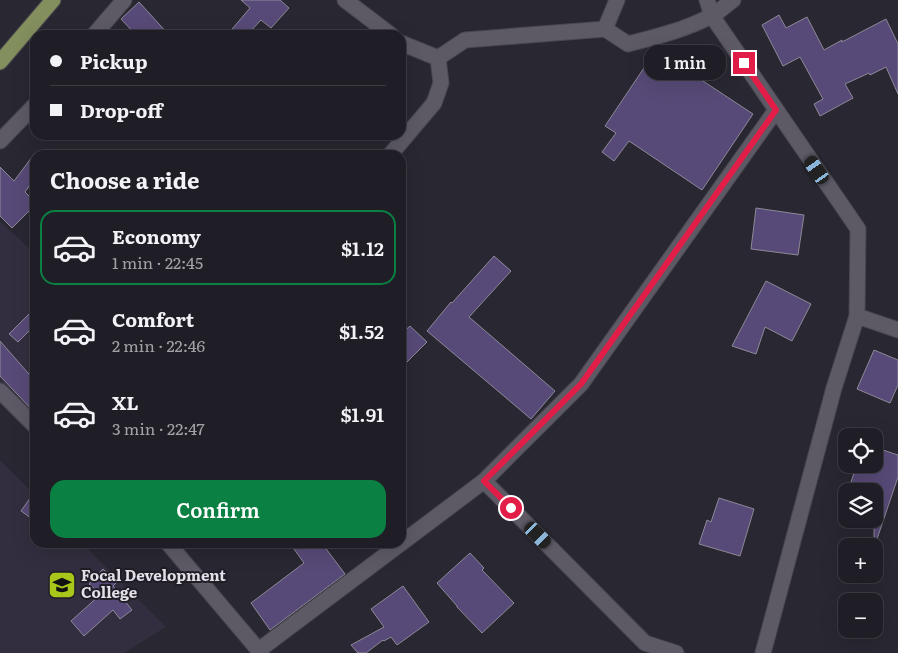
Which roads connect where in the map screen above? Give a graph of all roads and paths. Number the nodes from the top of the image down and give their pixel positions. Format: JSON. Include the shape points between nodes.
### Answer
{"nodes":[{"id":1,"x":53,"y":0,"type":"edge"},
{"id":2,"x":124,"y":0,"type":"edge"},
{"id":3,"x":345,"y":0,"type":"edge"},
{"id":4,"x":617,"y":0,"type":"edge"},
{"id":5,"x":707,"y":0,"type":"edge"},
{"id":6,"x":733,"y":0,"type":"edge"},
{"id":7,"x":712,"y":16,"type":"junction"},
{"id":8,"x":605,"y":29,"type":"junction"},
{"id":9,"x":98,"y":30,"type":"edge"},
{"id":10,"x":384,"y":30,"type":"edge"},
{"id":11,"x":406,"y":45,"type":"edge"},
{"id":12,"x":438,"y":58,"type":"junction"},
{"id":13,"x":0,"y":62,"type":"edge"},
{"id":14,"x":30,"y":110,"type":"edge"},
{"id":15,"x":776,"y":110,"type":"junction"},
{"id":16,"x":406,"y":136,"type":"edge"},
{"id":17,"x":402,"y":140,"type":"edge"},
{"id":18,"x":0,"y":141,"type":"edge"},
{"id":19,"x":394,"y":150,"type":"edge"},
{"id":20,"x":856,"y":316,"type":"junction"},
{"id":21,"x":898,"y":330,"type":"edge"},
{"id":22,"x":0,"y":391,"type":"edge"},
{"id":23,"x":30,"y":421,"type":"edge"},
{"id":24,"x":484,"y":481,"type":"junction"},
{"id":25,"x":406,"y":541,"type":"edge"},
{"id":26,"x":172,"y":548,"type":"edge"},
{"id":27,"x":396,"y":548,"type":"edge"},
{"id":28,"x":260,"y":652,"type":"edge"},
{"id":29,"x":676,"y":653,"type":"edge"},
{"id":30,"x":763,"y":653,"type":"edge"}],
"edges":[{"from":1,"to":13,"type":"main road"},
{"from":2,"to":9,"type":"street"},
{"from":3,"to":10,"type":"street"},
{"from":4,"to":8,"type":"street"},
{"from":5,"to":7,"type":"street"},
{"from":6,"to":7,"type":"street"},
{"from":7,"to":8,"type":"street","via":[[678,30],[628,44]]},
{"from":7,"to":15,"type":"street"},
{"from":8,"to":12,"type":"street","via":[[465,40]]},
{"from":11,"to":12,"type":"street"},
{"from":12,"to":16,"type":"street","via":[[441,83],[434,102]]},
{"from":14,"to":18,"type":"street"},
{"from":15,"to":20,"type":"street","via":[[858,229]]},
{"from":15,"to":24,"type":"street","via":[[581,384]]},
{"from":17,"to":19,"type":"street"},
{"from":20,"to":21,"type":"street"},
{"from":20,"to":30,"type":"street"},
{"from":22,"to":23,"type":"street"},
{"from":24,"to":25,"type":"street"},
{"from":24,"to":29,"type":"street","via":[[645,642]]},
{"from":26,"to":28,"type":"street"},
{"from":27,"to":28,"type":"street"}]}
